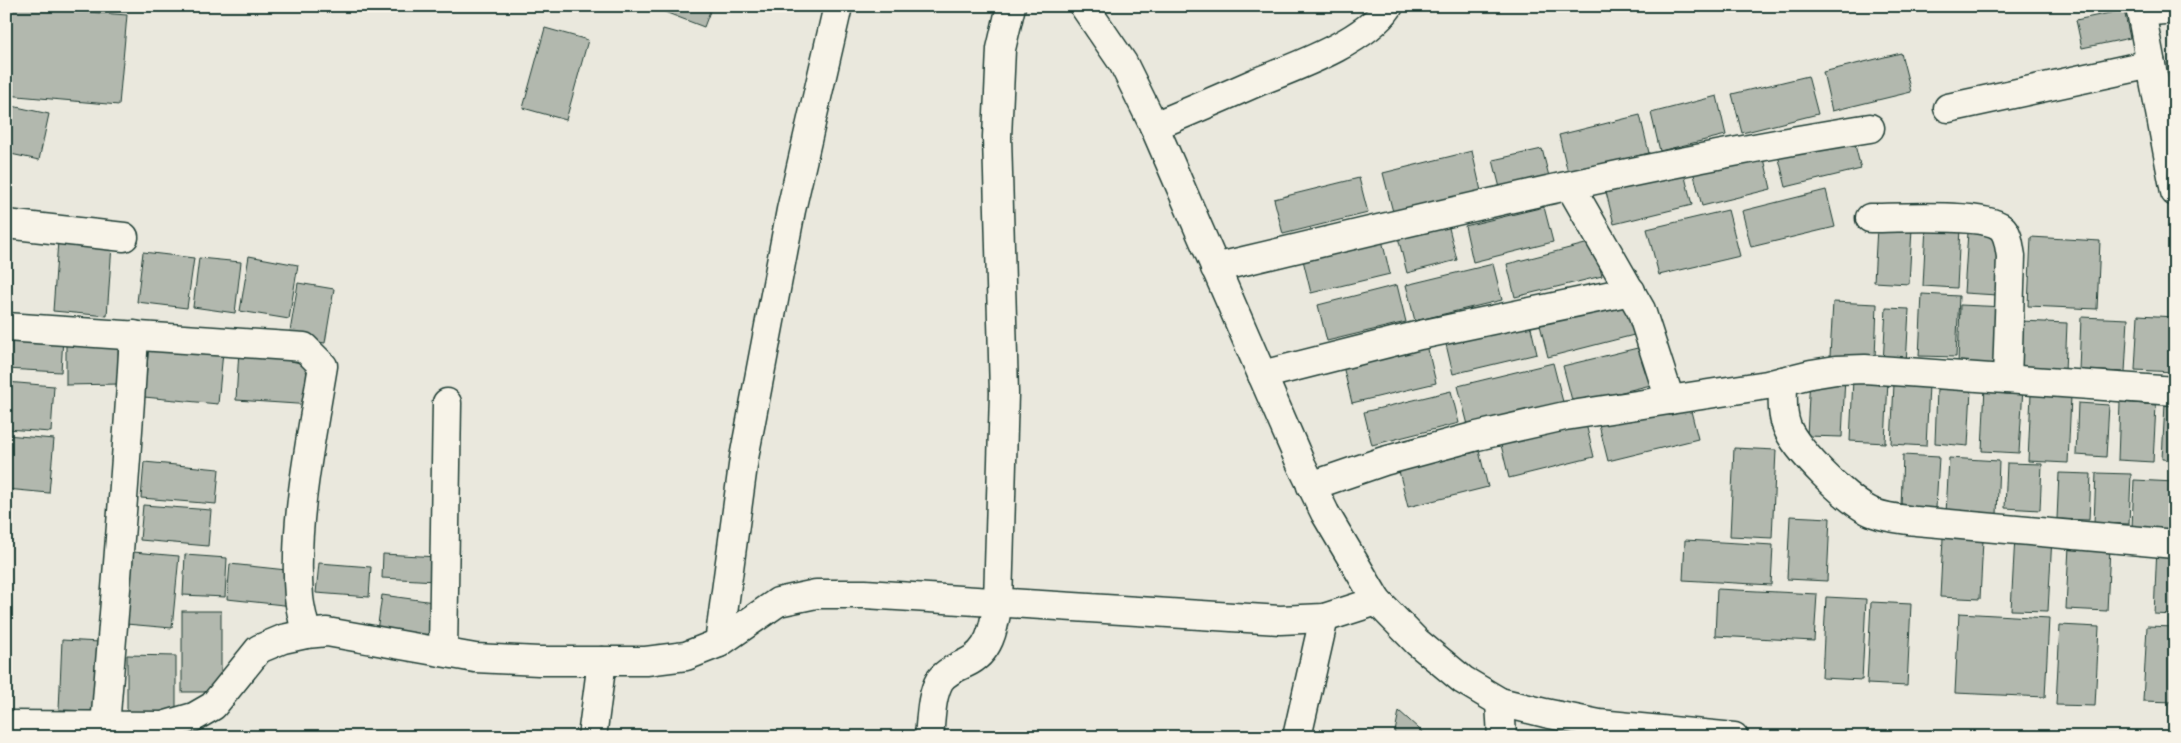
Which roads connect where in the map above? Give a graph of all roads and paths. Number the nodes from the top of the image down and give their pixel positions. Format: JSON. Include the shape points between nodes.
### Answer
{"nodes":[{"id":1,"x":838,"y":6,"type":"edge"},
{"id":2,"x":1011,"y":6,"type":"edge"},
{"id":3,"x":1084,"y":6,"type":"edge"},
{"id":4,"x":1389,"y":6,"type":"edge"},
{"id":5,"x":2141,"y":9,"type":"edge"},
{"id":6,"x":2175,"y":9,"type":"edge"},
{"id":7,"x":2151,"y":64,"type":"junction"},
{"id":8,"x":1948,"y":108,"type":"dead end"},
{"id":9,"x":1154,"y":126,"type":"junction"},
{"id":10,"x":1870,"y":128,"type":"dead end"},
{"id":11,"x":1570,"y":186,"type":"junction"},
{"id":12,"x":2175,"y":192,"type":"edge"},
{"id":13,"x":1870,"y":218,"type":"dead end"},
{"id":14,"x":6,"y":224,"type":"edge"},
{"id":15,"x":124,"y":237,"type":"dead end"},
{"id":16,"x":1215,"y":268,"type":"junction"},
{"id":17,"x":1631,"y":291,"type":"junction"},
{"id":18,"x":6,"y":327,"type":"edge"},
{"id":19,"x":134,"y":335,"type":"junction"},
{"id":20,"x":1262,"y":375,"type":"junction"},
{"id":21,"x":2007,"y":379,"type":"junction"},
{"id":22,"x":1775,"y":383,"type":"junction"},
{"id":23,"x":2175,"y":391,"type":"edge"},
{"id":24,"x":1670,"y":400,"type":"junction"},
{"id":25,"x":447,"y":403,"type":"dead end"},
{"id":26,"x":1312,"y":486,"type":"junction"},
{"id":27,"x":2175,"y":544,"type":"edge"},
{"id":28,"x":1377,"y":601,"type":"junction"},
{"id":29,"x":998,"y":602,"type":"junction"},
{"id":30,"x":1324,"y":618,"type":"junction"},
{"id":31,"x":306,"y":634,"type":"junction"},
{"id":32,"x":719,"y":643,"type":"junction"},
{"id":33,"x":443,"y":652,"type":"junction"},
{"id":34,"x":602,"y":661,"type":"junction"},
{"id":35,"x":1500,"y":702,"type":"junction"},
{"id":36,"x":6,"y":725,"type":"edge"},
{"id":37,"x":105,"y":727,"type":"junction"},
{"id":38,"x":592,"y":737,"type":"edge"},
{"id":39,"x":929,"y":737,"type":"edge"},
{"id":40,"x":1297,"y":737,"type":"edge"},
{"id":41,"x":1502,"y":737,"type":"edge"},
{"id":42,"x":1734,"y":737,"type":"edge"}],
"edges":[{"from":1,"to":32,"type":"street","via":[[791,210],[744,458]]},
{"from":2,"to":29,"type":"street","via":[[1001,49],[997,137],[1004,394]]},
{"from":3,"to":9,"type":"street","via":[[1123,63]]},
{"from":4,"to":9,"type":"street","via":[[1357,36],[1301,64]]},
{"from":5,"to":6,"type":"street"},
{"from":5,"to":7,"type":"street"},
{"from":7,"to":8,"type":"street"},
{"from":7,"to":12,"type":"street"},
{"from":9,"to":16,"type":"street"},
{"from":10,"to":11,"type":"street","via":[[1776,143]]},
{"from":11,"to":16,"type":"street"},
{"from":11,"to":17,"type":"street"},
{"from":13,"to":21,"type":"street","via":[[1979,219],[2001,227],[2011,256]]},
{"from":14,"to":15,"type":"street"},
{"from":16,"to":20,"type":"street"},
{"from":17,"to":20,"type":"street","via":[[1420,335]]},
{"from":17,"to":24,"type":"street","via":[[1641,310]]},
{"from":18,"to":19,"type":"street"},
{"from":19,"to":31,"type":"street","via":[[304,347],[323,366],[303,497],[299,555],[299,598]]},
{"from":19,"to":37,"type":"street"},
{"from":20,"to":26,"type":"street"},
{"from":21,"to":22,"type":"street","via":[[1836,370]]},
{"from":21,"to":23,"type":"street"},
{"from":22,"to":24,"type":"street"},
{"from":22,"to":27,"type":"street","via":[[1786,426],[1794,441],[1837,487],[1859,506],[1873,513],[1916,521]]},
{"from":24,"to":26,"type":"street","via":[[1565,416],[1477,436],[1384,460]]},
{"from":25,"to":33,"type":"street"},
{"from":26,"to":28,"type":"street"},
{"from":28,"to":30,"type":"street"},
{"from":28,"to":35,"type":"street","via":[[1417,642],[1463,680]]},
{"from":29,"to":30,"type":"street","via":[[1228,618]]},
{"from":29,"to":32,"type":"street","via":[[816,594],[778,602]]},
{"from":29,"to":39,"type":"street","via":[[986,648],[972,661],[953,669],[941,679]]},
{"from":30,"to":40,"type":"street"},
{"from":31,"to":33,"type":"street","via":[[327,632]]},
{"from":31,"to":37,"type":"street","via":[[260,649],[212,706],[194,717],[163,726]]},
{"from":32,"to":34,"type":"street","via":[[686,656],[646,661]]},
{"from":33,"to":34,"type":"street","via":[[493,659]]},
{"from":34,"to":38,"type":"street"},
{"from":35,"to":41,"type":"street"},
{"from":35,"to":42,"type":"street","via":[[1599,724]]},
{"from":36,"to":37,"type":"street"}]}
